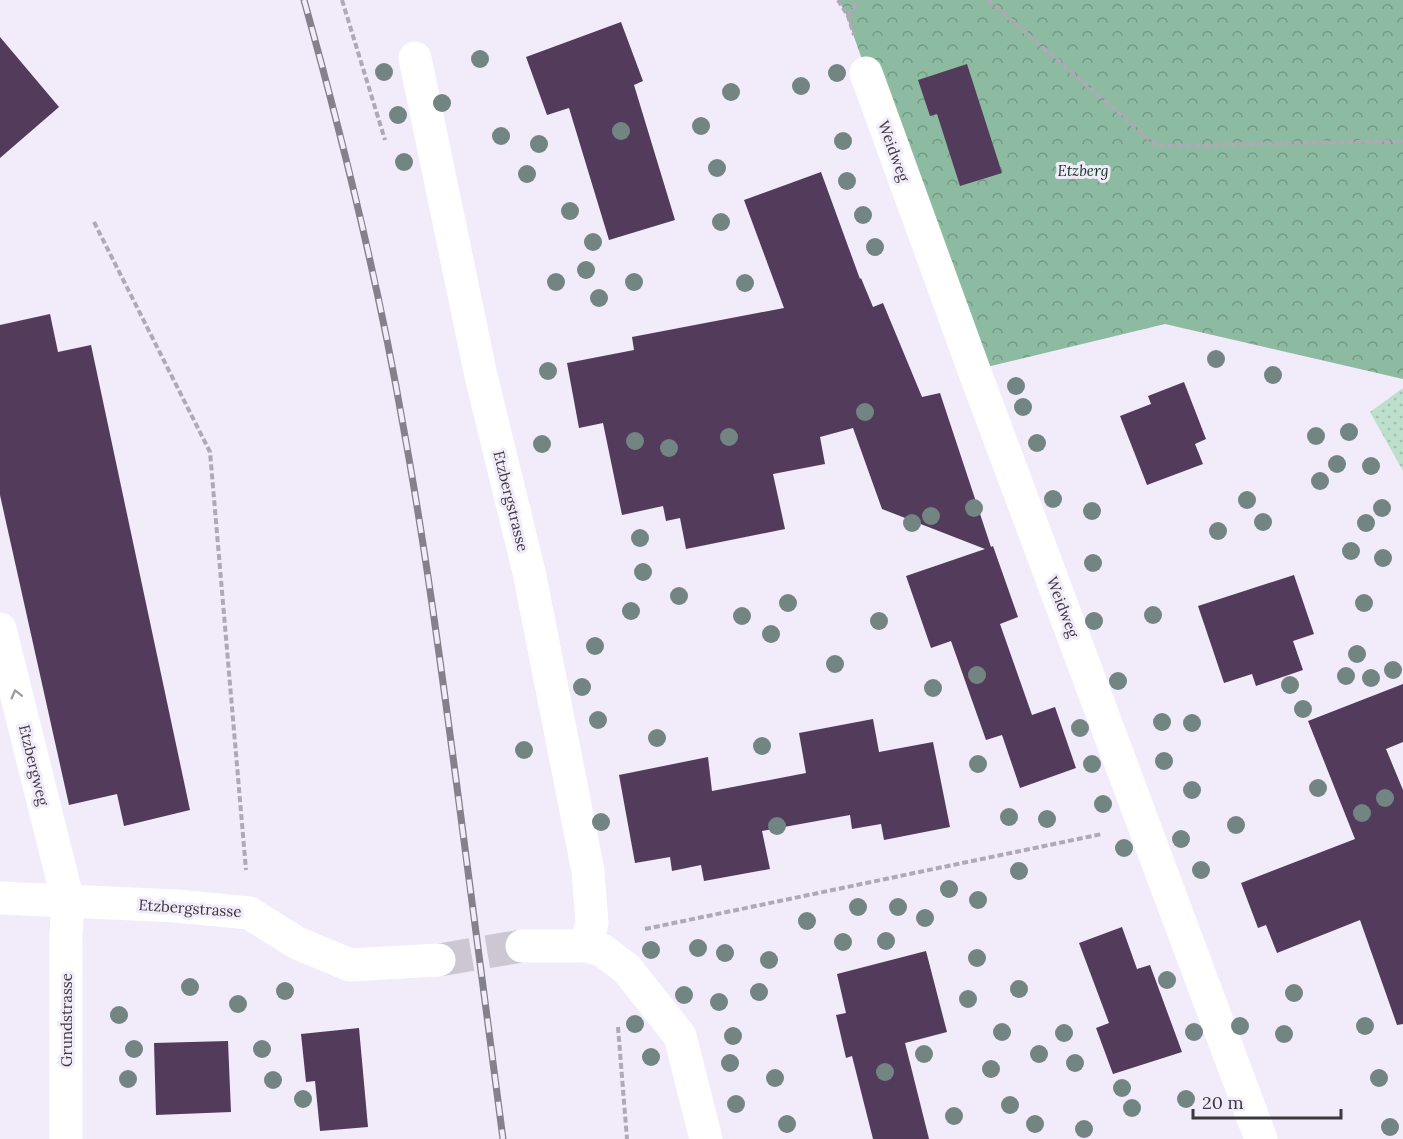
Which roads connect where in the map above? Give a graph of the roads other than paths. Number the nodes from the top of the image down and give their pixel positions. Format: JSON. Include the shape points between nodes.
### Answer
{"nodes":[{"id":1,"x":415,"y":58,"type":"dead end"},
{"id":2,"x":866,"y":73,"type":"dead end"},
{"id":3,"x":0,"y":629,"type":"edge"},
{"id":4,"x":0,"y":898,"type":"edge"},
{"id":5,"x":68,"y":901,"type":"junction"},
{"id":6,"x":522,"y":946,"type":"tunnel mouth"},
{"id":7,"x":605,"y":955,"type":"junction"},
{"id":8,"x":439,"y":960,"type":"tunnel mouth"},
{"id":9,"x":66,"y":1139,"type":"edge"},
{"id":10,"x":706,"y":1139,"type":"edge"},
{"id":11,"x":1262,"y":1139,"type":"edge"}],
"edges":[{"from":1,"to":7,"type":"street","name":"Etzbergstrasse","via":[[481,376],[529,572],[588,871],[592,923]]},
{"from":2,"to":11,"type":"street","name":"Weidweg"},
{"from":5,"to":3,"type":"street","name":"Etzbergweg","one_way":true},
{"from":4,"to":5,"type":"street","name":"Etzbergstrasse"},
{"from":5,"to":8,"type":"street","name":"Etzbergstrasse","via":[[249,913],[297,943],[350,965]]},
{"from":5,"to":9,"type":"street","name":"Grundstrasse"},
{"from":6,"to":7,"type":"street"},
{"from":7,"to":10,"type":"street","via":[[680,1036]]}]}
